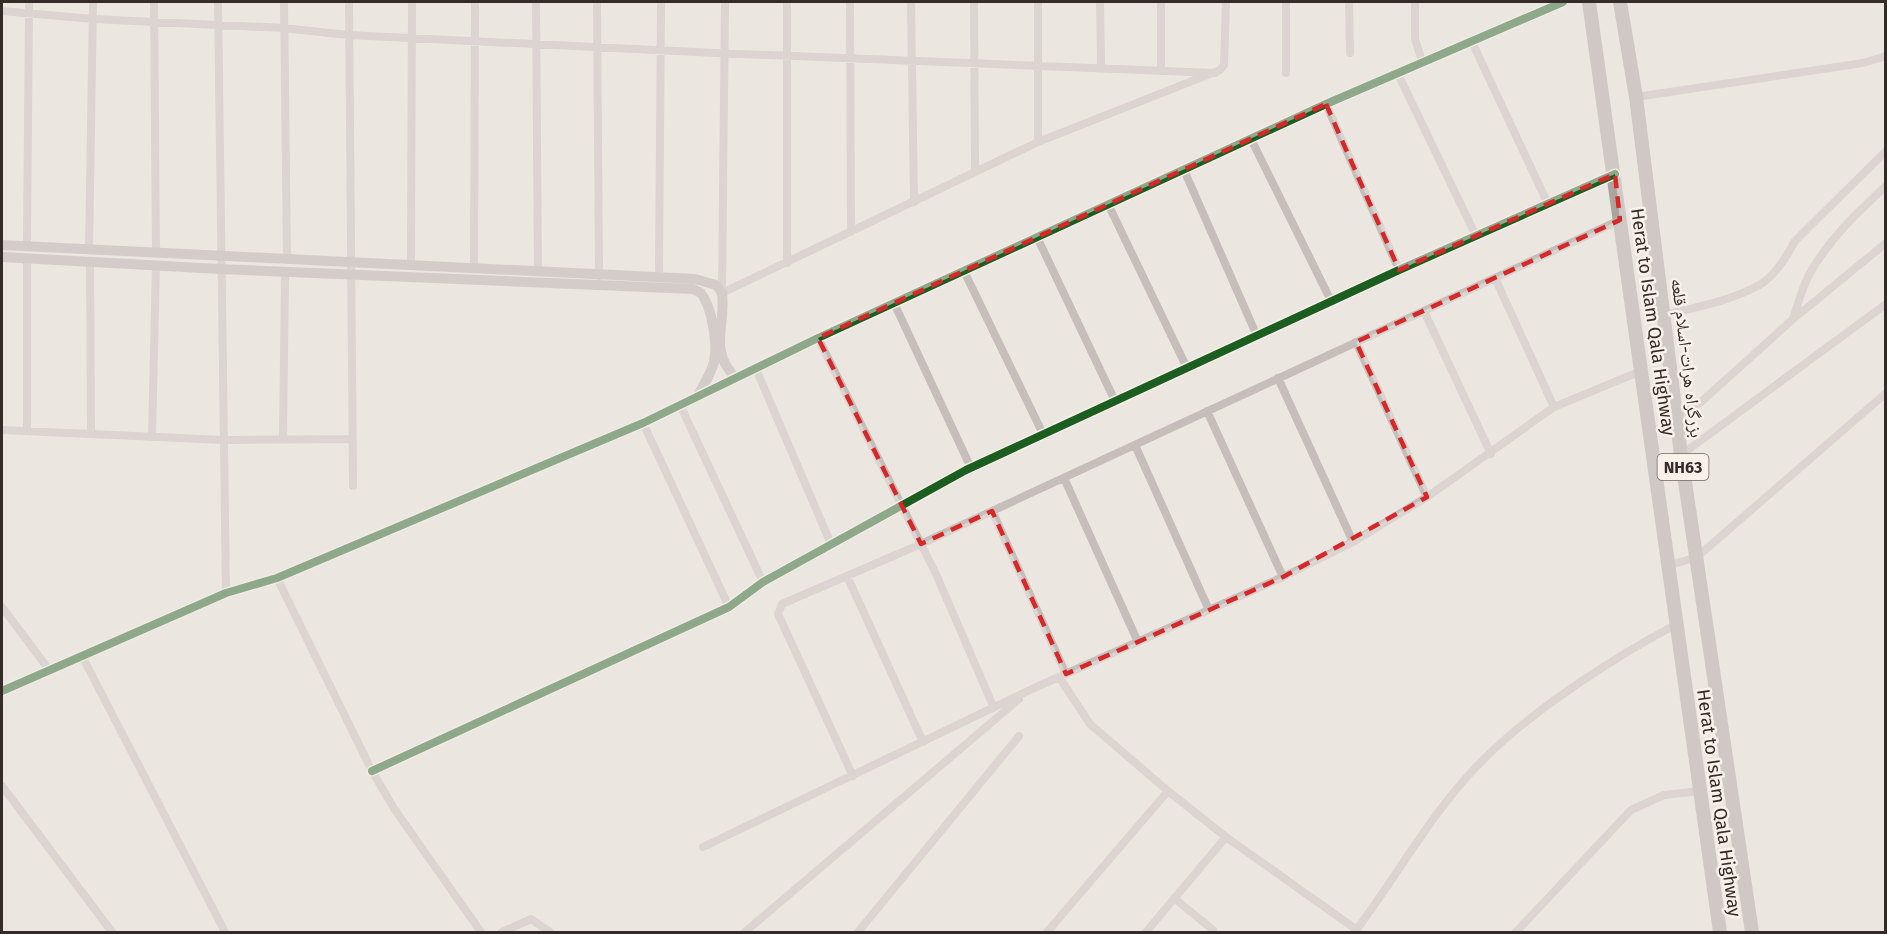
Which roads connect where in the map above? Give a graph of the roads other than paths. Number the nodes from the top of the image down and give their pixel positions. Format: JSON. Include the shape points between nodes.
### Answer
{"nodes":[{"id":1,"x":29,"y":2,"type":"edge"},
{"id":2,"x":93,"y":2,"type":"edge"},
{"id":3,"x":154,"y":2,"type":"edge"},
{"id":4,"x":218,"y":2,"type":"edge"},
{"id":5,"x":284,"y":2,"type":"edge"},
{"id":6,"x":349,"y":2,"type":"edge"},
{"id":7,"x":412,"y":2,"type":"edge"},
{"id":8,"x":475,"y":2,"type":"edge"},
{"id":9,"x":536,"y":2,"type":"edge"},
{"id":10,"x":597,"y":2,"type":"edge"},
{"id":11,"x":661,"y":2,"type":"edge"},
{"id":12,"x":725,"y":2,"type":"edge"},
{"id":13,"x":787,"y":2,"type":"edge"},
{"id":14,"x":850,"y":2,"type":"edge"},
{"id":15,"x":911,"y":2,"type":"edge"},
{"id":16,"x":974,"y":2,"type":"edge"},
{"id":17,"x":1038,"y":2,"type":"edge"},
{"id":18,"x":1100,"y":2,"type":"edge"},
{"id":19,"x":1161,"y":2,"type":"edge"},
{"id":20,"x":1226,"y":2,"type":"edge"},
{"id":21,"x":1286,"y":2,"type":"edge"},
{"id":22,"x":1349,"y":2,"type":"edge"},
{"id":23,"x":1415,"y":2,"type":"edge"},
{"id":24,"x":1563,"y":2,"type":"edge"},
{"id":25,"x":1589,"y":2,"type":"edge"},
{"id":26,"x":1620,"y":2,"type":"edge"},
{"id":27,"x":2,"y":11,"type":"edge"},
{"id":28,"x":30,"y":12,"type":"junction"},
{"id":29,"x":93,"y":19,"type":"junction"},
{"id":30,"x":154,"y":22,"type":"junction"},
{"id":31,"x":218,"y":25,"type":"junction"},
{"id":32,"x":283,"y":28,"type":"junction"},
{"id":33,"x":348,"y":36,"type":"junction"},
{"id":34,"x":412,"y":39,"type":"junction"},
{"id":35,"x":1471,"y":40,"type":"junction"},
{"id":36,"x":474,"y":42,"type":"junction"},
{"id":37,"x":535,"y":45,"type":"junction"},
{"id":38,"x":596,"y":48,"type":"junction"},
{"id":39,"x":662,"y":51,"type":"junction"},
{"id":40,"x":1350,"y":53,"type":"dead end"},
{"id":41,"x":725,"y":54,"type":"junction"},
{"id":42,"x":787,"y":56,"type":"junction"},
{"id":43,"x":1886,"y":56,"type":"edge"},
{"id":44,"x":850,"y":58,"type":"junction"},
{"id":45,"x":911,"y":61,"type":"junction"},
{"id":46,"x":1422,"y":61,"type":"junction"},
{"id":47,"x":974,"y":63,"type":"junction"},
{"id":48,"x":1038,"y":65,"type":"junction"},
{"id":49,"x":1101,"y":67,"type":"junction"},
{"id":50,"x":1161,"y":70,"type":"junction"},
{"id":51,"x":1397,"y":72,"type":"junction"},
{"id":52,"x":1215,"y":73,"type":"junction"},
{"id":53,"x":1286,"y":73,"type":"dead end"},
{"id":54,"x":1636,"y":97,"type":"junction"},
{"id":55,"x":1326,"y":104,"type":"junction"},
{"id":56,"x":1251,"y":139,"type":"junction"},
{"id":57,"x":1038,"y":142,"type":"junction"},
{"id":58,"x":1886,"y":151,"type":"edge"},
{"id":59,"x":1184,"y":170,"type":"junction"},
{"id":60,"x":975,"y":172,"type":"junction"},
{"id":61,"x":1615,"y":174,"type":"junction"},
{"id":62,"x":1886,"y":186,"type":"edge"},
{"id":63,"x":914,"y":202,"type":"junction"},
{"id":64,"x":1108,"y":204,"type":"junction"},
{"id":65,"x":1548,"y":204,"type":"junction"},
{"id":66,"x":1620,"y":220,"type":"junction"},
{"id":67,"x":851,"y":232,"type":"junction"},
{"id":68,"x":1476,"y":236,"type":"junction"},
{"id":69,"x":1037,"y":237,"type":"junction"},
{"id":70,"x":1886,"y":243,"type":"edge"},
{"id":71,"x":2,"y":245,"type":"edge"},
{"id":72,"x":27,"y":245,"type":"junction"},
{"id":73,"x":89,"y":250,"type":"junction"},
{"id":74,"x":156,"y":253,"type":"junction"},
{"id":75,"x":2,"y":257,"type":"edge"},
{"id":76,"x":220,"y":257,"type":"junction"},
{"id":77,"x":27,"y":259,"type":"junction"},
{"id":78,"x":287,"y":260,"type":"junction"},
{"id":79,"x":90,"y":262,"type":"junction"},
{"id":80,"x":351,"y":262,"type":"junction"},
{"id":81,"x":787,"y":263,"type":"junction"},
{"id":82,"x":411,"y":264,"type":"junction"},
{"id":83,"x":156,"y":266,"type":"junction"},
{"id":84,"x":474,"y":268,"type":"junction"},
{"id":85,"x":220,"y":269,"type":"junction"},
{"id":86,"x":1399,"y":270,"type":"junction"},
{"id":87,"x":964,"y":271,"type":"junction"},
{"id":88,"x":285,"y":272,"type":"junction"},
{"id":89,"x":538,"y":272,"type":"junction"},
{"id":90,"x":350,"y":274,"type":"junction"},
{"id":91,"x":599,"y":276,"type":"junction"},
{"id":92,"x":658,"y":278,"type":"junction"},
{"id":93,"x":1495,"y":278,"type":"junction"},
{"id":94,"x":722,"y":292,"type":"junction"},
{"id":95,"x":1330,"y":301,"type":"junction"},
{"id":96,"x":894,"y":303,"type":"junction"},
{"id":97,"x":1886,"y":304,"type":"edge"},
{"id":98,"x":1424,"y":311,"type":"junction"},
{"id":99,"x":1664,"y":315,"type":"junction"},
{"id":100,"x":1792,"y":320,"type":"junction"},
{"id":101,"x":1257,"y":336,"type":"junction"},
{"id":102,"x":818,"y":338,"type":"junction"},
{"id":103,"x":1356,"y":342,"type":"junction"},
{"id":104,"x":1187,"y":368,"type":"junction"},
{"id":105,"x":756,"y":369,"type":"junction"},
{"id":106,"x":1641,"y":371,"type":"junction"},
{"id":107,"x":736,"y":378,"type":"junction"},
{"id":108,"x":1278,"y":378,"type":"junction"},
{"id":109,"x":1886,"y":393,"type":"edge"},
{"id":110,"x":697,"y":397,"type":"junction"},
{"id":111,"x":1115,"y":401,"type":"junction"},
{"id":112,"x":680,"y":405,"type":"junction"},
{"id":113,"x":1554,"y":407,"type":"junction"},
{"id":114,"x":1207,"y":411,"type":"junction"},
{"id":115,"x":1677,"y":417,"type":"junction"},
{"id":116,"x":643,"y":423,"type":"junction"},
{"id":117,"x":2,"y":430,"type":"edge"},
{"id":118,"x":27,"y":431,"type":"junction"},
{"id":119,"x":91,"y":434,"type":"junction"},
{"id":120,"x":1043,"y":434,"type":"junction"},
{"id":121,"x":152,"y":437,"type":"junction"},
{"id":122,"x":351,"y":439,"type":"junction"},
{"id":123,"x":223,"y":440,"type":"junction"},
{"id":124,"x":283,"y":440,"type":"junction"},
{"id":125,"x":1135,"y":445,"type":"junction"},
{"id":126,"x":1491,"y":454,"type":"junction"},
{"id":127,"x":1681,"y":455,"type":"junction"},
{"id":128,"x":971,"y":468,"type":"junction"},
{"id":129,"x":1064,"y":478,"type":"junction"},
{"id":130,"x":353,"y":486,"type":"dead end"},
{"id":131,"x":1427,"y":496,"type":"junction"},
{"id":132,"x":903,"y":505,"type":"junction"},
{"id":133,"x":992,"y":511,"type":"junction"},
{"id":134,"x":1353,"y":542,"type":"junction"},
{"id":135,"x":831,"y":544,"type":"junction"},
{"id":136,"x":921,"y":544,"type":"junction"},
{"id":137,"x":1697,"y":557,"type":"junction"},
{"id":138,"x":1667,"y":566,"type":"junction"},
{"id":139,"x":847,"y":576,"type":"junction"},
{"id":140,"x":278,"y":578,"type":"junction"},
{"id":141,"x":1283,"y":578,"type":"junction"},
{"id":142,"x":763,"y":582,"type":"junction"},
{"id":143,"x":226,"y":593,"type":"junction"},
{"id":144,"x":2,"y":607,"type":"edge"},
{"id":145,"x":729,"y":607,"type":"junction"},
{"id":146,"x":1209,"y":610,"type":"junction"},
{"id":147,"x":1675,"y":625,"type":"junction"},
{"id":148,"x":1138,"y":642,"type":"junction"},
{"id":149,"x":83,"y":658,"type":"junction"},
{"id":150,"x":50,"y":671,"type":"junction"},
{"id":151,"x":1063,"y":676,"type":"junction"},
{"id":152,"x":1032,"y":689,"type":"junction"},
{"id":153,"x":2,"y":691,"type":"edge"},
{"id":154,"x":994,"y":708,"type":"junction"},
{"id":155,"x":1019,"y":736,"type":"dead end"},
{"id":156,"x":923,"y":742,"type":"junction"},
{"id":157,"x":372,"y":771,"type":"junction"},
{"id":158,"x":853,"y":776,"type":"junction"},
{"id":159,"x":2,"y":786,"type":"edge"},
{"id":160,"x":1168,"y":791,"type":"junction"},
{"id":161,"x":1700,"y":791,"type":"junction"},
{"id":162,"x":1226,"y":837,"type":"junction"},
{"id":163,"x":703,"y":848,"type":"dead end"},
{"id":164,"x":1174,"y":898,"type":"junction"},
{"id":165,"x":1213,"y":930,"type":"dead end"},
{"id":166,"x":1356,"y":931,"type":"edge"},
{"id":167,"x":112,"y":933,"type":"edge"},
{"id":168,"x":225,"y":933,"type":"edge"},
{"id":169,"x":481,"y":933,"type":"edge"},
{"id":170,"x":502,"y":933,"type":"edge"},
{"id":171,"x":550,"y":933,"type":"edge"},
{"id":172,"x":745,"y":933,"type":"edge"},
{"id":173,"x":858,"y":933,"type":"edge"},
{"id":174,"x":1047,"y":933,"type":"edge"},
{"id":175,"x":1146,"y":933,"type":"edge"},
{"id":176,"x":1516,"y":933,"type":"edge"},
{"id":177,"x":1720,"y":933,"type":"edge"},
{"id":178,"x":1752,"y":933,"type":"edge"}],
"edges":[{"from":1,"to":28,"type":"street"},
{"from":2,"to":29,"type":"street"},
{"from":3,"to":30,"type":"street"},
{"from":4,"to":31,"type":"street"},
{"from":5,"to":32,"type":"street"},
{"from":6,"to":33,"type":"street"},
{"from":7,"to":34,"type":"street"},
{"from":8,"to":36,"type":"street"},
{"from":9,"to":37,"type":"street"},
{"from":10,"to":38,"type":"street"},
{"from":11,"to":39,"type":"street"},
{"from":12,"to":41,"type":"street"},
{"from":13,"to":42,"type":"street"},
{"from":14,"to":44,"type":"street"},
{"from":15,"to":45,"type":"street"},
{"from":16,"to":47,"type":"street"},
{"from":17,"to":48,"type":"street"},
{"from":18,"to":49,"type":"street"},
{"from":19,"to":50,"type":"street"},
{"from":20,"to":52,"type":"street","via":[[1224,65]]},
{"from":21,"to":53,"type":"street"},
{"from":22,"to":40,"type":"street"},
{"from":23,"to":46,"type":"street","via":[[1415,39]]},
{"from":24,"to":35,"type":"street"},
{"from":25,"to":61,"type":"highway","name":"Herat to Islam Qala Highway","number":"NH63"},
{"from":26,"to":54,"type":"highway","name":"بزرگراه هرات-اسلام قلعه","number":"NH63"},
{"from":27,"to":28,"type":"street"},
{"from":28,"to":29,"type":"street"},
{"from":28,"to":72,"type":"street"},
{"from":29,"to":30,"type":"street"},
{"from":29,"to":73,"type":"street"},
{"from":30,"to":31,"type":"street"},
{"from":30,"to":74,"type":"street"},
{"from":31,"to":32,"type":"street"},
{"from":31,"to":76,"type":"street"},
{"from":32,"to":33,"type":"street"},
{"from":32,"to":78,"type":"street"},
{"from":33,"to":34,"type":"street"},
{"from":33,"to":80,"type":"street"},
{"from":34,"to":36,"type":"street"},
{"from":34,"to":82,"type":"street"},
{"from":35,"to":46,"type":"street"},
{"from":35,"to":65,"type":"street"},
{"from":36,"to":37,"type":"street"},
{"from":36,"to":84,"type":"street"},
{"from":37,"to":38,"type":"street"},
{"from":37,"to":89,"type":"street"},
{"from":38,"to":39,"type":"street"},
{"from":38,"to":91,"type":"street"},
{"from":39,"to":41,"type":"street"},
{"from":39,"to":92,"type":"street"},
{"from":41,"to":42,"type":"street"},
{"from":41,"to":94,"type":"street"},
{"from":42,"to":44,"type":"street"},
{"from":42,"to":81,"type":"street"},
{"from":43,"to":54,"type":"street","via":[[1863,63]]},
{"from":44,"to":45,"type":"street"},
{"from":44,"to":67,"type":"street"},
{"from":45,"to":47,"type":"street"},
{"from":45,"to":63,"type":"street"},
{"from":46,"to":51,"type":"street"},
{"from":47,"to":48,"type":"street"},
{"from":47,"to":60,"type":"street"},
{"from":48,"to":49,"type":"street"},
{"from":48,"to":57,"type":"street"},
{"from":49,"to":50,"type":"street"},
{"from":50,"to":52,"type":"street"},
{"from":51,"to":55,"type":"street"},
{"from":51,"to":68,"type":"street"},
{"from":52,"to":57,"type":"street"},
{"from":54,"to":99,"type":"highway","name":"بزرگراه هرات-اسلام قلعه","number":"NH63"},
{"from":55,"to":56,"type":"street"},
{"from":55,"to":86,"type":"street"},
{"from":56,"to":59,"type":"street"},
{"from":56,"to":95,"type":"street"},
{"from":57,"to":60,"type":"street"},
{"from":58,"to":99,"type":"street","via":[[1802,234],[1762,284],[1721,301]]},
{"from":59,"to":64,"type":"street"},
{"from":59,"to":101,"type":"street"},
{"from":60,"to":63,"type":"street"},
{"from":61,"to":65,"type":"street"},
{"from":61,"to":66,"type":"highway","name":"Herat to Islam Qala Highway","number":"NH63"},
{"from":62,"to":100,"type":"street","via":[[1841,228],[1808,276]]},
{"from":63,"to":67,"type":"street"},
{"from":64,"to":69,"type":"street"},
{"from":64,"to":104,"type":"street"},
{"from":65,"to":68,"type":"street"},
{"from":66,"to":93,"type":"street"},
{"from":66,"to":106,"type":"highway","name":"Herat to Islam Qala Highway","number":"NH63"},
{"from":67,"to":81,"type":"street"},
{"from":68,"to":86,"type":"street"},
{"from":69,"to":87,"type":"street"},
{"from":69,"to":111,"type":"street"},
{"from":70,"to":100,"type":"street"},
{"from":71,"to":72,"type":"street"},
{"from":72,"to":73,"type":"street"},
{"from":73,"to":74,"type":"street"},
{"from":74,"to":76,"type":"street"},
{"from":75,"to":77,"type":"street"},
{"from":76,"to":78,"type":"street"},
{"from":76,"to":85,"type":"street"},
{"from":77,"to":79,"type":"street"},
{"from":77,"to":118,"type":"street"},
{"from":78,"to":80,"type":"street"},
{"from":79,"to":83,"type":"street"},
{"from":79,"to":119,"type":"street"},
{"from":80,"to":82,"type":"street"},
{"from":80,"to":90,"type":"street"},
{"from":81,"to":94,"type":"street"},
{"from":82,"to":84,"type":"street"},
{"from":83,"to":85,"type":"street"},
{"from":83,"to":121,"type":"street"},
{"from":84,"to":89,"type":"street"},
{"from":85,"to":88,"type":"street"},
{"from":85,"to":123,"type":"street"},
{"from":86,"to":95,"type":"street"},
{"from":87,"to":96,"type":"street"},
{"from":87,"to":120,"type":"street"},
{"from":88,"to":90,"type":"street"},
{"from":88,"to":124,"type":"street"},
{"from":89,"to":91,"type":"street"},
{"from":90,"to":110,"type":"street","via":[[697,291],[708,305],[715,355]]},
{"from":90,"to":122,"type":"street"},
{"from":91,"to":92,"type":"street"},
{"from":92,"to":94,"type":"street","via":[[708,282]]},
{"from":93,"to":98,"type":"street"},
{"from":93,"to":113,"type":"street"},
{"from":94,"to":107,"type":"street","via":[[720,351],[723,364]]},
{"from":95,"to":101,"type":"street"},
{"from":96,"to":102,"type":"street"},
{"from":96,"to":128,"type":"street"},
{"from":97,"to":127,"type":"street"},
{"from":98,"to":103,"type":"street"},
{"from":98,"to":126,"type":"street"},
{"from":99,"to":115,"type":"highway","name":"بزرگراه هرات-اسلام قلعه","number":"NH63"},
{"from":100,"to":115,"type":"street","via":[[1701,402]]},
{"from":101,"to":104,"type":"street"},
{"from":102,"to":105,"type":"street"},
{"from":102,"to":132,"type":"street"},
{"from":103,"to":108,"type":"street"},
{"from":103,"to":131,"type":"street"},
{"from":104,"to":111,"type":"street"},
{"from":105,"to":107,"type":"street"},
{"from":105,"to":135,"type":"street"},
{"from":106,"to":113,"type":"street"},
{"from":106,"to":138,"type":"highway","name":"Herat to Islam Qala Highway","number":"NH63"},
{"from":107,"to":110,"type":"street"},
{"from":108,"to":114,"type":"street"},
{"from":108,"to":134,"type":"street"},
{"from":109,"to":137,"type":"street"},
{"from":110,"to":112,"type":"street"},
{"from":111,"to":120,"type":"street"},
{"from":112,"to":116,"type":"street"},
{"from":112,"to":142,"type":"street"},
{"from":113,"to":126,"type":"street"},
{"from":114,"to":125,"type":"street"},
{"from":114,"to":141,"type":"street"},
{"from":115,"to":127,"type":"highway","name":"بزرگراه هرات-اسلام قلعه","number":"NH63"},
{"from":116,"to":140,"type":"street"},
{"from":116,"to":145,"type":"street"},
{"from":117,"to":118,"type":"street"},
{"from":118,"to":119,"type":"street"},
{"from":119,"to":121,"type":"street"},
{"from":120,"to":128,"type":"street"},
{"from":121,"to":123,"type":"street"},
{"from":122,"to":124,"type":"street"},
{"from":122,"to":130,"type":"street"},
{"from":123,"to":124,"type":"street"},
{"from":123,"to":143,"type":"street"},
{"from":125,"to":129,"type":"street"},
{"from":125,"to":146,"type":"street"},
{"from":126,"to":131,"type":"street"},
{"from":127,"to":137,"type":"highway","name":"بزرگراه هرات-اسلام قلعه","number":"NH63"},
{"from":128,"to":132,"type":"street"},
{"from":129,"to":133,"type":"street"},
{"from":129,"to":148,"type":"street"},
{"from":131,"to":134,"type":"street"},
{"from":132,"to":135,"type":"street"},
{"from":132,"to":136,"type":"street"},
{"from":133,"to":136,"type":"street"},
{"from":133,"to":151,"type":"street"},
{"from":134,"to":141,"type":"street"},
{"from":135,"to":142,"type":"street"},
{"from":136,"to":139,"type":"street"},
{"from":136,"to":154,"type":"street"},
{"from":137,"to":138,"type":"street"},
{"from":137,"to":178,"type":"highway","name":"بزرگراه هرات-اسلام قلعه","number":"NH63"},
{"from":138,"to":147,"type":"highway","name":"Herat to Islam Qala Highway","number":"NH63"},
{"from":139,"to":156,"type":"street"},
{"from":139,"to":158,"type":"street","via":[[782,604],[778,614]]},
{"from":140,"to":143,"type":"street"},
{"from":140,"to":157,"type":"street"},
{"from":141,"to":146,"type":"street"},
{"from":142,"to":145,"type":"street"},
{"from":143,"to":149,"type":"street"},
{"from":144,"to":150,"type":"street"},
{"from":145,"to":157,"type":"street"},
{"from":146,"to":148,"type":"street"},
{"from":147,"to":161,"type":"highway","name":"Herat to Islam Qala Highway","number":"NH63"},
{"from":147,"to":166,"type":"street","via":[[1623,655],[1532,719],[1482,761],[1451,797]]},
{"from":148,"to":151,"type":"street"},
{"from":149,"to":150,"type":"street"},
{"from":149,"to":168,"type":"street"},
{"from":150,"to":153,"type":"street"},
{"from":151,"to":152,"type":"street"},
{"from":151,"to":160,"type":"street","via":[[1090,723]]},
{"from":152,"to":154,"type":"street"},
{"from":152,"to":172,"type":"street"},
{"from":154,"to":156,"type":"street"},
{"from":155,"to":173,"type":"street"},
{"from":156,"to":158,"type":"street"},
{"from":157,"to":169,"type":"street"},
{"from":158,"to":163,"type":"street"},
{"from":159,"to":167,"type":"street"},
{"from":160,"to":162,"type":"street"},
{"from":160,"to":174,"type":"street"},
{"from":161,"to":176,"type":"street","via":[[1664,795],[1631,810]]},
{"from":161,"to":177,"type":"highway","name":"Herat to Islam Qala Highway","number":"NH63"},
{"from":162,"to":164,"type":"street"},
{"from":162,"to":166,"type":"street"},
{"from":164,"to":165,"type":"street"},
{"from":164,"to":175,"type":"street"},
{"from":170,"to":171,"type":"street","via":[[531,918]]}]}
